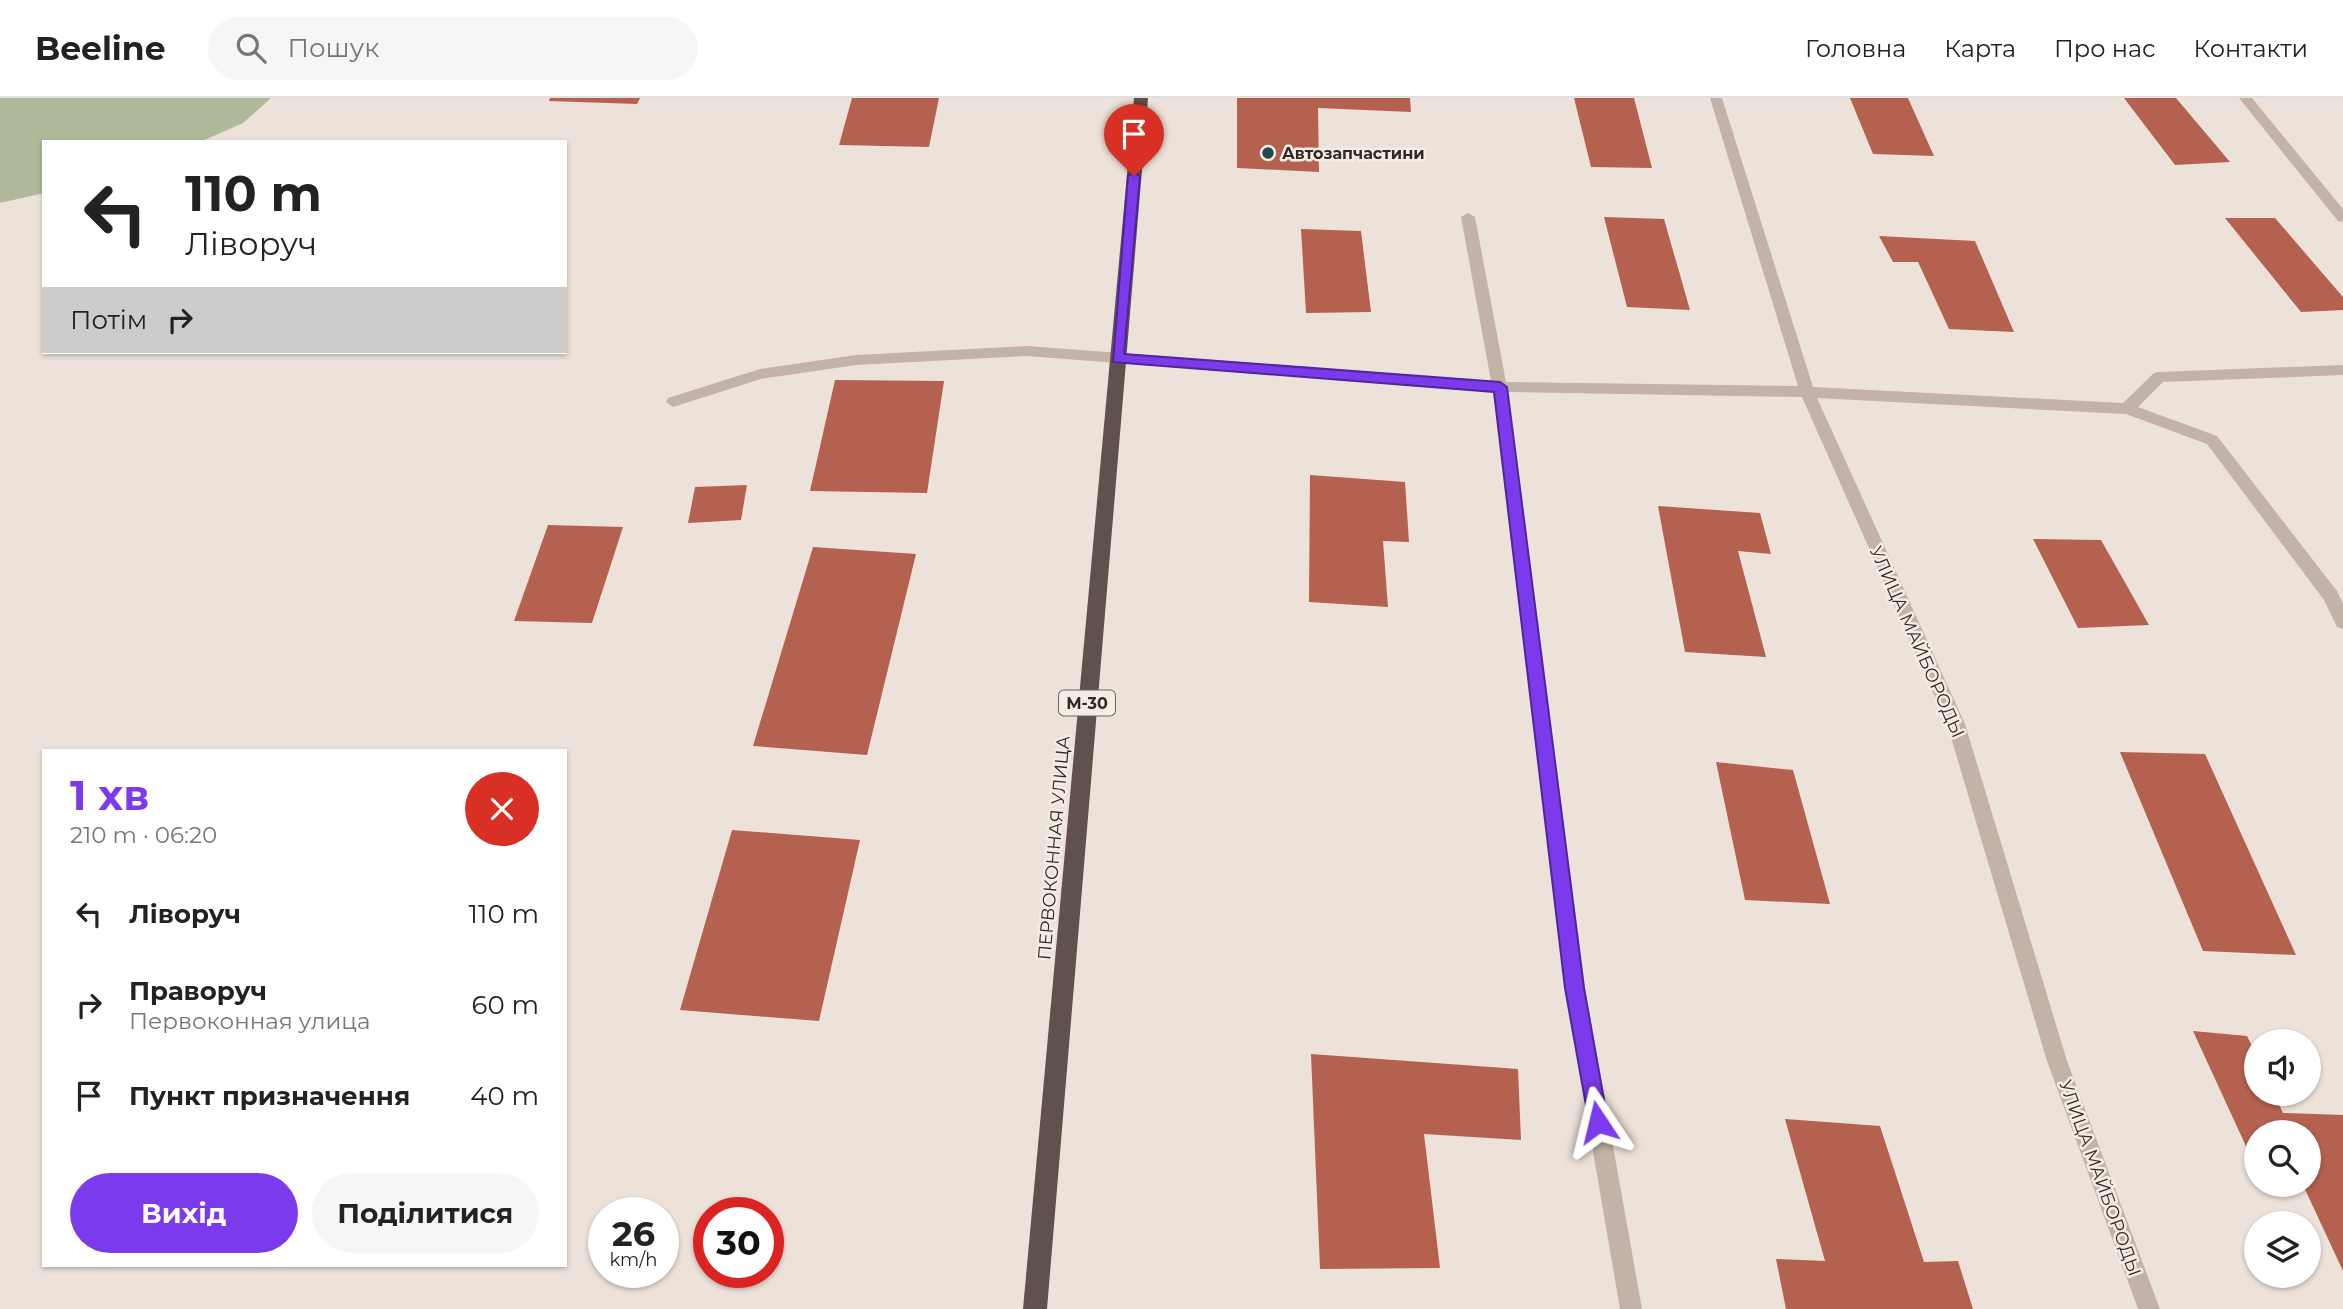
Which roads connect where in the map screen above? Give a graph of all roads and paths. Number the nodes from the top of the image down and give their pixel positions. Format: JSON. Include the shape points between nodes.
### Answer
{"nodes":[{"id":1,"x":1141,"y":98,"type":"edge"},
{"id":2,"x":1716,"y":98,"type":"edge"},
{"id":3,"x":2245,"y":98,"type":"edge"},
{"id":4,"x":1468,"y":217,"type":"dead end"},
{"id":5,"x":2343,"y":218,"type":"edge"},
{"id":6,"x":1117,"y":358,"type":"junction"},
{"id":7,"x":2343,"y":370,"type":"edge"},
{"id":8,"x":1500,"y":387,"type":"junction"},
{"id":9,"x":1807,"y":392,"type":"junction"},
{"id":10,"x":673,"y":402,"type":"dead end"},
{"id":11,"x":2127,"y":409,"type":"junction"},
{"id":12,"x":2343,"y":622,"type":"edge"},
{"id":13,"x":1035,"y":1309,"type":"edge"},
{"id":14,"x":1631,"y":1309,"type":"edge"},
{"id":15,"x":2148,"y":1309,"type":"edge"}],
"edges":[{"from":1,"to":6,"type":"highway","name":"ПЕРВОКОННАЯ УЛИЦА","number":"М-30"},
{"from":2,"to":9,"type":"street","name":"УЛИЦА МАЙБОРОДЫ"},
{"from":3,"to":5,"type":"street"},
{"from":4,"to":8,"type":"street"},
{"from":6,"to":8,"type":"street"},
{"from":6,"to":10,"type":"street","via":[[1027,351],[856,360],[760,374]]},
{"from":6,"to":13,"type":"highway","name":"ПЕРВОКОННАЯ УЛИЦА","number":"М-30"},
{"from":7,"to":11,"type":"street","via":[[2159,377]]},
{"from":8,"to":9,"type":"street"},
{"from":8,"to":14,"type":"street","via":[[1574,988]]},
{"from":9,"to":11,"type":"street"},
{"from":9,"to":15,"type":"street","name":"УЛИЦА МАЙБОРОДЫ","via":[[1956,724],[2057,1061]]},
{"from":11,"to":12,"type":"street","via":[[2212,440],[2331,596]]}]}
